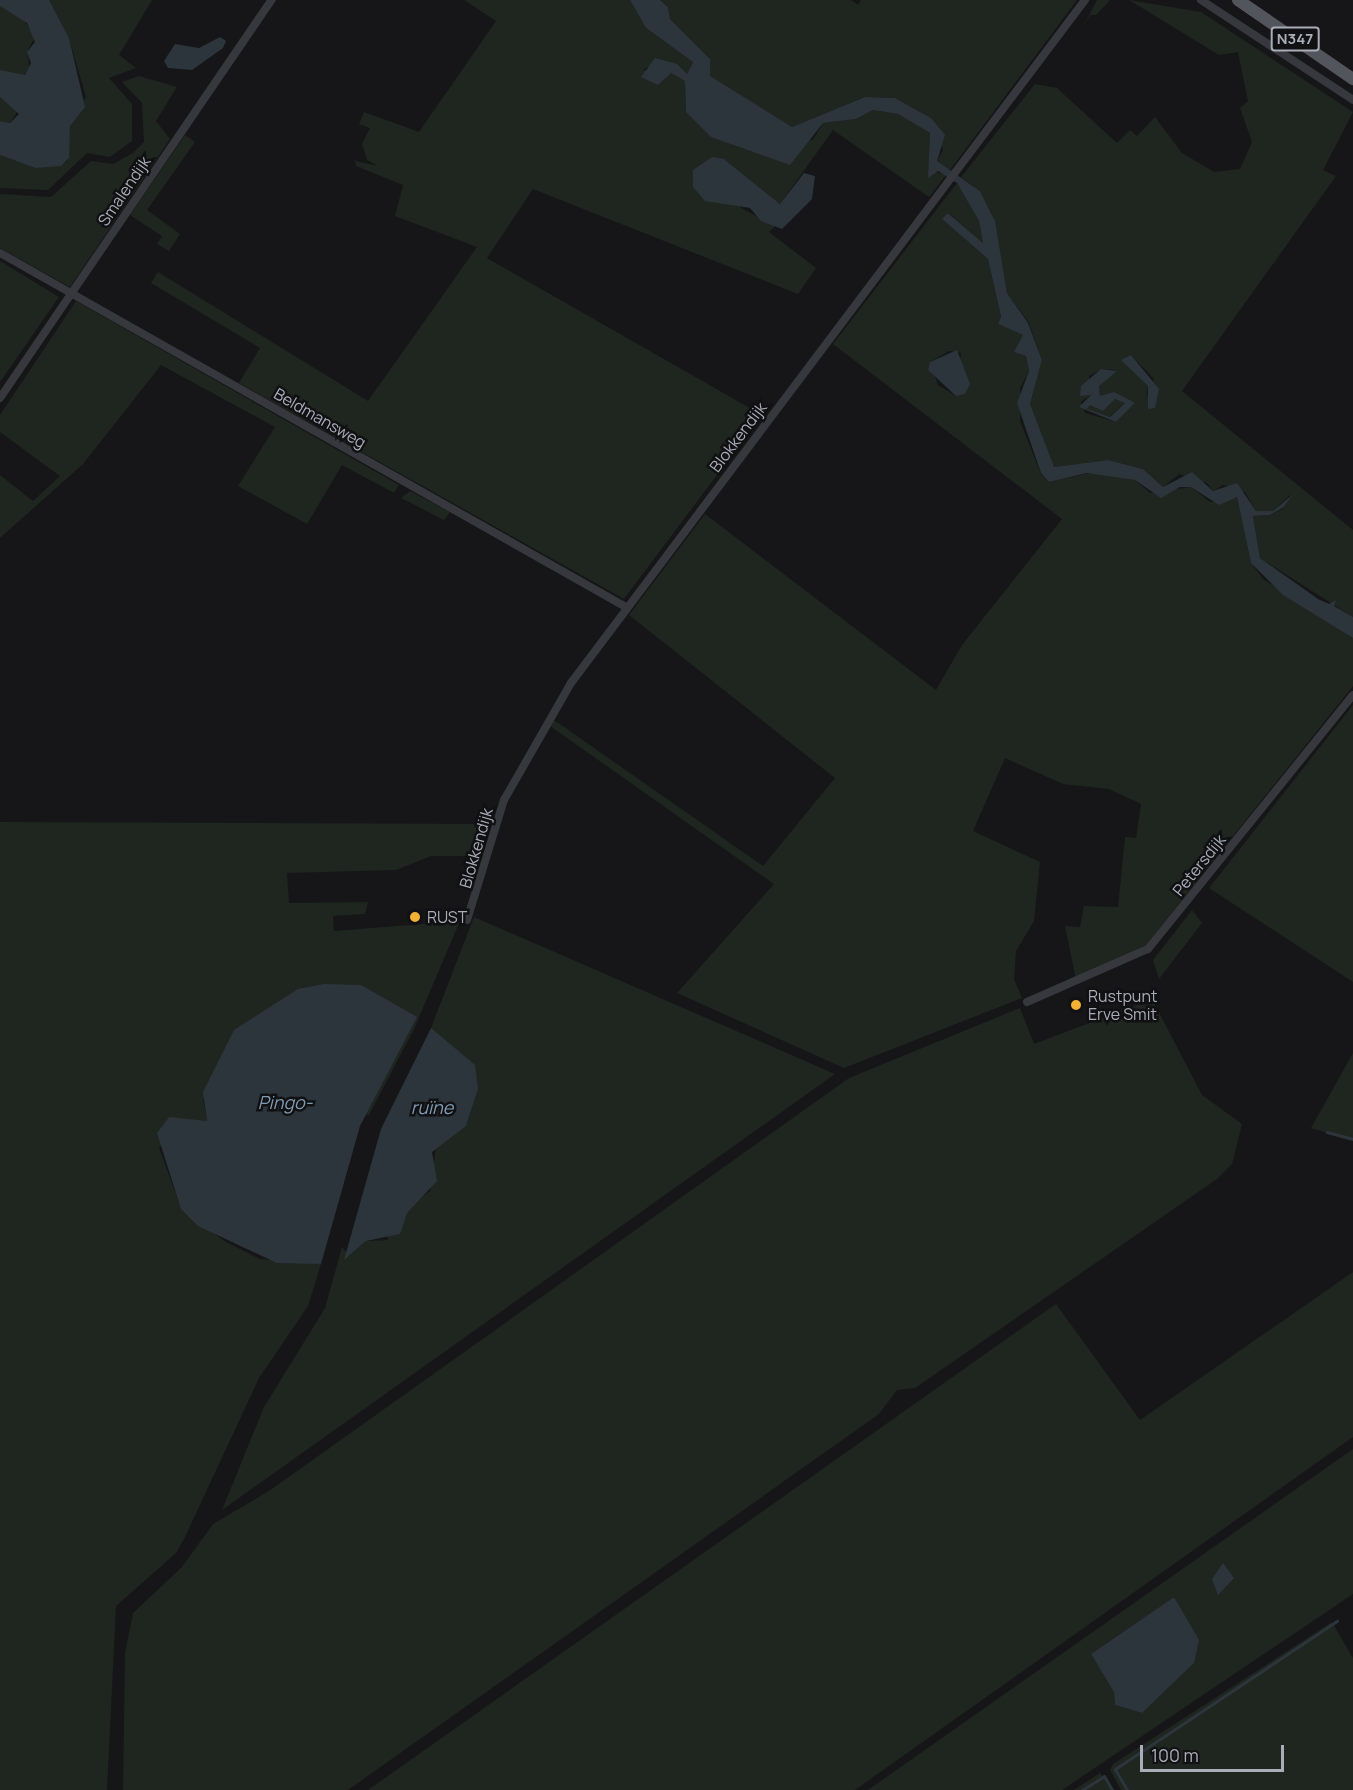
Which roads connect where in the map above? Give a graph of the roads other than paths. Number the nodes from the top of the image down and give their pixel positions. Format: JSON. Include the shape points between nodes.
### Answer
{"nodes":[{"id":1,"x":271,"y":0,"type":"edge"},
{"id":2,"x":1085,"y":0,"type":"edge"},
{"id":3,"x":1201,"y":0,"type":"edge"},
{"id":4,"x":1238,"y":0,"type":"edge"},
{"id":5,"x":1353,"y":79,"type":"edge"},
{"id":6,"x":1353,"y":100,"type":"edge"},
{"id":7,"x":0,"y":253,"type":"edge"},
{"id":8,"x":71,"y":292,"type":"junction"},
{"id":9,"x":0,"y":398,"type":"edge"},
{"id":10,"x":626,"y":607,"type":"junction"},
{"id":11,"x":1353,"y":695,"type":"edge"},
{"id":12,"x":467,"y":920,"type":"dead end"},
{"id":13,"x":1027,"y":1002,"type":"dead end"}],
"edges":[{"from":1,"to":8,"type":"street","name":"Smalendijk"},
{"from":2,"to":10,"type":"street","name":"Blokkendijk"},
{"from":3,"to":6,"type":"street"},
{"from":4,"to":5,"type":"main road","number":"N347"},
{"from":7,"to":8,"type":"street","name":"Beldmansweg"},
{"from":8,"to":9,"type":"street","name":"Smalendijk"},
{"from":8,"to":10,"type":"street","name":"Beldmansweg"},
{"from":10,"to":12,"type":"street","name":"Blokkendijk","via":[[566,690],[508,792]]},
{"from":11,"to":13,"type":"street","name":"Petersdijk","via":[[1148,949]]}]}
